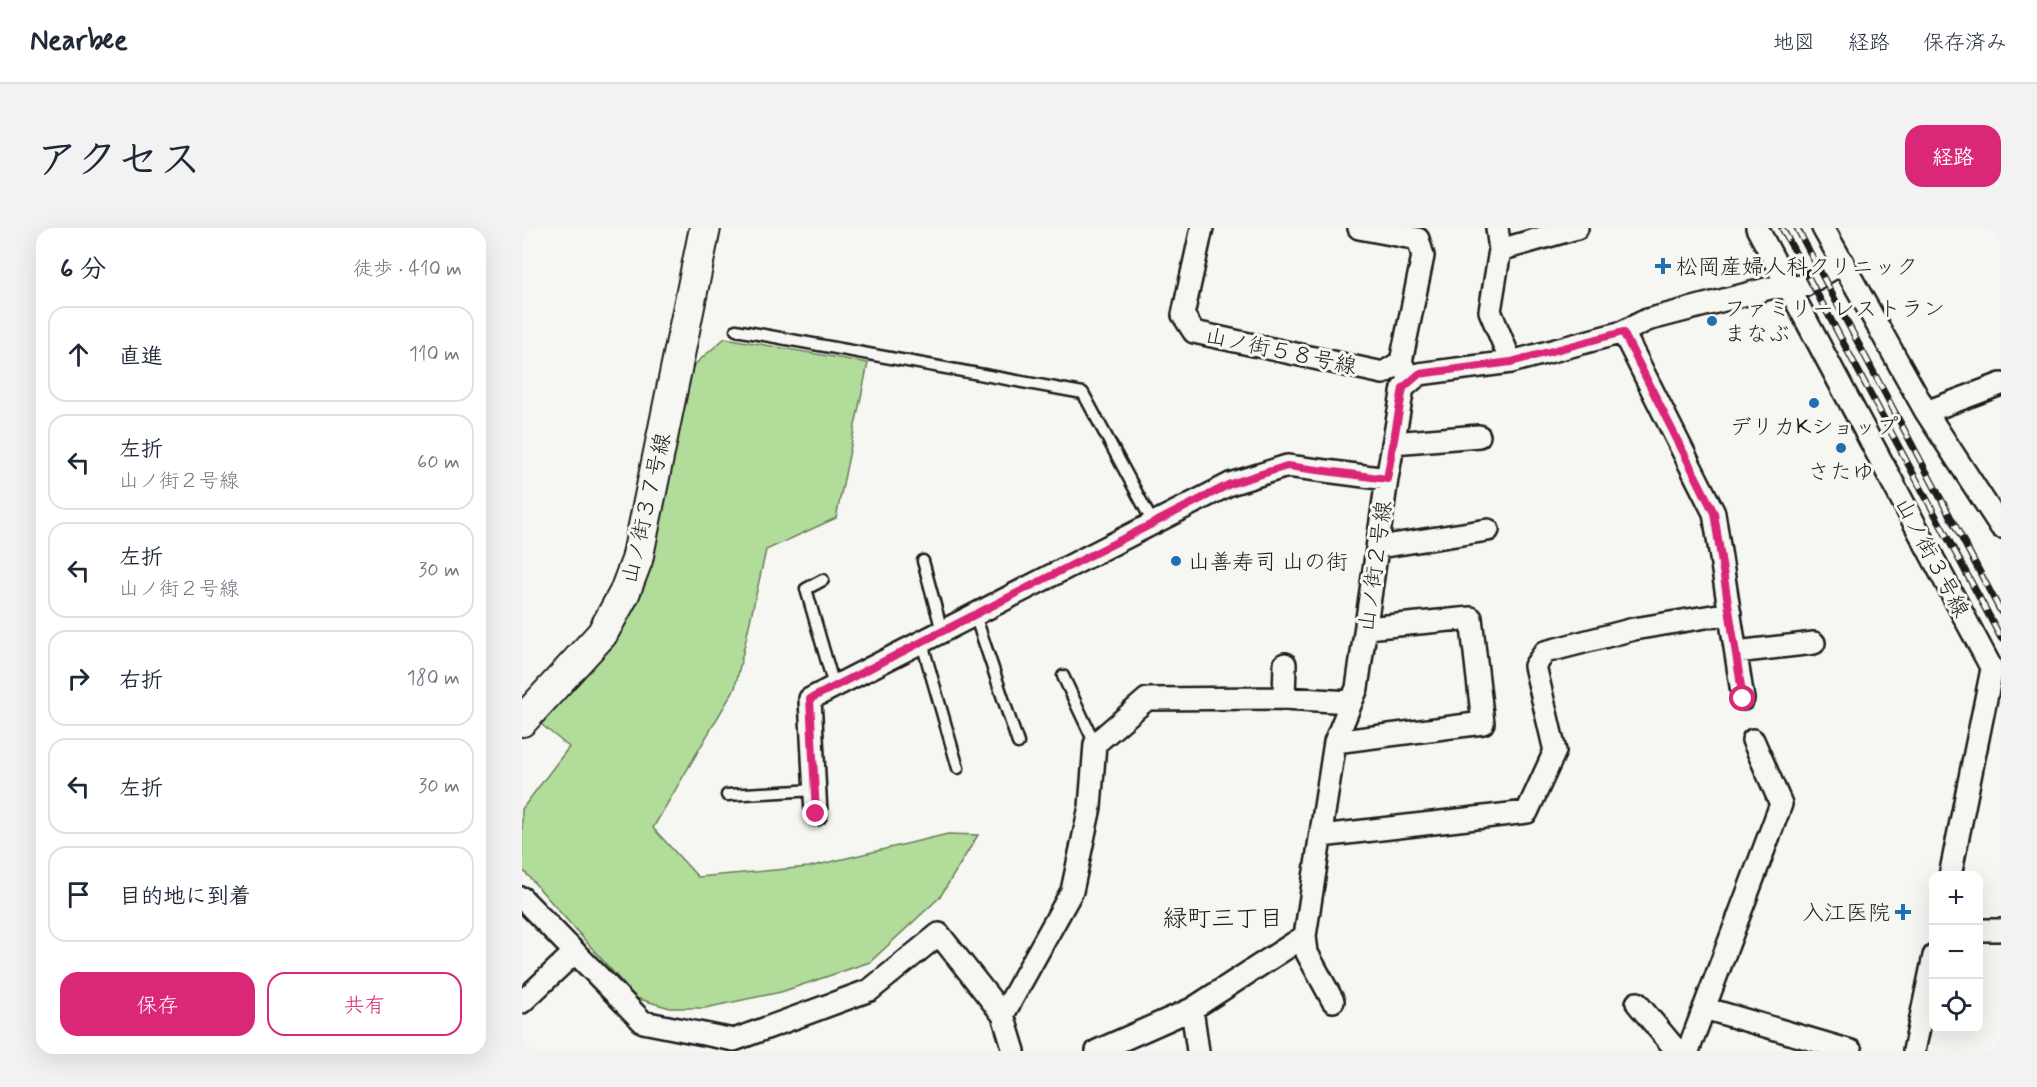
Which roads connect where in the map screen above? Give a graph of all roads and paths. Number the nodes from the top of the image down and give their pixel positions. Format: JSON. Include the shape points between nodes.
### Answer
{"nodes":[{"id":1,"x":705,"y":228,"type":"edge"},
{"id":2,"x":1202,"y":228,"type":"edge"},
{"id":3,"x":1359,"y":228,"type":"edge"},
{"id":4,"x":1497,"y":228,"type":"edge"},
{"id":5,"x":1577,"y":228,"type":"edge"},
{"id":6,"x":1757,"y":228,"type":"edge"},
{"id":7,"x":1831,"y":229,"type":"edge"},
{"id":8,"x":1500,"y":250,"type":"junction"},
{"id":9,"x":1843,"y":262,"type":"junction"},
{"id":10,"x":1790,"y":286,"type":"junction"},
{"id":11,"x":736,"y":330,"type":"dead end"},
{"id":12,"x":1623,"y":332,"type":"junction"},
{"id":13,"x":1401,"y":362,"type":"junction"},
{"id":14,"x":1511,"y":362,"type":"junction"},
{"id":15,"x":1411,"y":381,"type":"junction"},
{"id":16,"x":2001,"y":384,"type":"edge"},
{"id":17,"x":1926,"y":412,"type":"junction"},
{"id":18,"x":1479,"y":436,"type":"dead end"},
{"id":19,"x":1393,"y":443,"type":"junction"},
{"id":20,"x":1387,"y":479,"type":"junction"},
{"id":21,"x":2000,"y":522,"type":"edge"},
{"id":22,"x":1153,"y":524,"type":"junction"},
{"id":23,"x":1488,"y":530,"type":"dead end"},
{"id":24,"x":1379,"y":547,"type":"junction"},
{"id":25,"x":923,"y":561,"type":"dead end"},
{"id":26,"x":823,"y":580,"type":"dead end"},
{"id":27,"x":1730,"y":613,"type":"junction"},
{"id":28,"x":975,"y":615,"type":"junction"},
{"id":29,"x":1365,"y":628,"type":"junction"},
{"id":30,"x":942,"y":631,"type":"junction"},
{"id":31,"x":1814,"y":642,"type":"dead end"},
{"id":32,"x":922,"y":643,"type":"junction"},
{"id":33,"x":1736,"y":652,"type":"junction"},
{"id":34,"x":1285,"y":663,"type":"dead end"},
{"id":35,"x":1063,"y":676,"type":"dead end"},
{"id":36,"x":1997,"y":676,"type":"edge"},
{"id":37,"x":834,"y":686,"type":"junction"},
{"id":38,"x":1284,"y":698,"type":"junction"},
{"id":39,"x":1743,"y":699,"type":"dead end"},
{"id":40,"x":1350,"y":702,"type":"junction"},
{"id":41,"x":522,"y":721,"type":"edge"},
{"id":42,"x":1753,"y":740,"type":"dead end"},
{"id":43,"x":1335,"y":742,"type":"junction"},
{"id":44,"x":1018,"y":743,"type":"dead end"},
{"id":45,"x":1095,"y":744,"type":"junction"},
{"id":46,"x":958,"y":768,"type":"dead end"},
{"id":47,"x":815,"y":790,"type":"junction"},
{"id":48,"x":727,"y":795,"type":"dead end"},
{"id":49,"x":816,"y":814,"type":"dead end"},
{"id":50,"x":1321,"y":836,"type":"junction"},
{"id":51,"x":1951,"y":871,"type":"edge"},
{"id":52,"x":522,"y":898,"type":"edge"},
{"id":53,"x":1983,"y":930,"type":"edge"},
{"id":54,"x":2001,"y":930,"type":"edge"},
{"id":55,"x":1305,"y":936,"type":"junction"},
{"id":56,"x":575,"y":952,"type":"junction"},
{"id":57,"x":1929,"y":979,"type":"edge"},
{"id":58,"x":1333,"y":1001,"type":"dead end"},
{"id":59,"x":522,"y":1002,"type":"edge"},
{"id":60,"x":1637,"y":1003,"type":"dead end"},
{"id":61,"x":1704,"y":1008,"type":"junction"},
{"id":62,"x":1192,"y":1009,"type":"junction"},
{"id":63,"x":1003,"y":1015,"type":"junction"},
{"id":64,"x":1014,"y":1051,"type":"edge"},
{"id":65,"x":1097,"y":1051,"type":"edge"},
{"id":66,"x":1198,"y":1051,"type":"edge"},
{"id":67,"x":1677,"y":1051,"type":"edge"},
{"id":68,"x":1688,"y":1051,"type":"edge"},
{"id":69,"x":1851,"y":1051,"type":"edge"},
{"id":70,"x":1914,"y":1051,"type":"edge"}],
"edges":[{"from":1,"to":41,"type":"street","name":"山ノ街３７号線","via":[[637,560],[602,634]]},
{"from":2,"to":13,"type":"street","name":"山ノ街５８号線","via":[[1184,315],[1194,332],[1383,373]]},
{"from":3,"to":13,"type":"street","via":[[1418,239],[1422,256]]},
{"from":4,"to":8,"type":"street"},
{"from":5,"to":8,"type":"street"},
{"from":6,"to":10,"type":"street","name":"山ノ街３号線"},
{"from":7,"to":9,"type":"street"},
{"from":8,"to":14,"type":"street","via":[[1490,311]]},
{"from":9,"to":10,"type":"street","via":[[1804,286]]},
{"from":9,"to":17,"type":"street"},
{"from":10,"to":12,"type":"street","via":[[1647,320]]},
{"from":10,"to":36,"type":"street","name":"山ノ街３号線"},
{"from":11,"to":22,"type":"lane","via":[[1083,393]]},
{"from":12,"to":14,"type":"street"},
{"from":12,"to":27,"type":"street","via":[[1714,513]]},
{"from":13,"to":15,"type":"street"},
{"from":14,"to":15,"type":"street","via":[[1419,374]]},
{"from":15,"to":19,"type":"street","name":"山ノ街２号線","via":[[1403,388]]},
{"from":16,"to":17,"type":"street"},
{"from":17,"to":21,"type":"street"},
{"from":18,"to":19,"type":"street"},
{"from":19,"to":20,"type":"street","name":"山ノ街２号線"},
{"from":20,"to":22,"type":"street","via":[[1287,466],[1230,484]]},
{"from":20,"to":24,"type":"street","name":"山ノ街２号線"},
{"from":22,"to":28,"type":"street"},
{"from":23,"to":24,"type":"street"},
{"from":24,"to":29,"type":"street","name":"山ノ街２号線"},
{"from":25,"to":30,"type":"lane"},
{"from":26,"to":37,"type":"lane","via":[[806,589]]},
{"from":27,"to":33,"type":"street"},
{"from":27,"to":50,"type":"street","via":[[1634,629],[1545,652],[1535,666],[1555,751],[1527,812]]},
{"from":28,"to":30,"type":"street"},
{"from":28,"to":44,"type":"lane"},
{"from":29,"to":40,"type":"street","name":"山ノ街２号線","via":[[1357,688]]},
{"from":29,"to":43,"type":"street","via":[[1471,618],[1483,723]]},
{"from":30,"to":32,"type":"street"},
{"from":31,"to":33,"type":"street"},
{"from":32,"to":37,"type":"street"},
{"from":32,"to":46,"type":"lane"},
{"from":33,"to":39,"type":"street"},
{"from":34,"to":38,"type":"street"},
{"from":35,"to":45,"type":"lane"},
{"from":36,"to":51,"type":"street","name":"山ノ街３号線"},
{"from":37,"to":47,"type":"street","via":[[810,699]]},
{"from":38,"to":40,"type":"street"},
{"from":38,"to":45,"type":"street","via":[[1147,699]]},
{"from":40,"to":43,"type":"street","name":"山ノ街２号線"},
{"from":42,"to":61,"type":"street","via":[[1781,804]]},
{"from":43,"to":50,"type":"street","name":"山ノ街２号線"},
{"from":45,"to":63,"type":"street","via":[[1090,807],[1072,891]]},
{"from":47,"to":48,"type":"lane"},
{"from":47,"to":49,"type":"street"},
{"from":50,"to":55,"type":"street","name":"山ノ街２号線"},
{"from":52,"to":56,"type":"street"},
{"from":53,"to":54,"type":"street"},
{"from":55,"to":58,"type":"street","via":[[1307,953]]},
{"from":55,"to":62,"type":"street"},
{"from":56,"to":59,"type":"street"},
{"from":56,"to":63,"type":"street","via":[[643,1022],[734,1040],[870,990],[939,934]]},
{"from":57,"to":70,"type":"street"},
{"from":60,"to":67,"type":"street"},
{"from":61,"to":68,"type":"street"},
{"from":61,"to":69,"type":"street"},
{"from":62,"to":65,"type":"street"},
{"from":62,"to":66,"type":"street"},
{"from":63,"to":64,"type":"street"}]}
